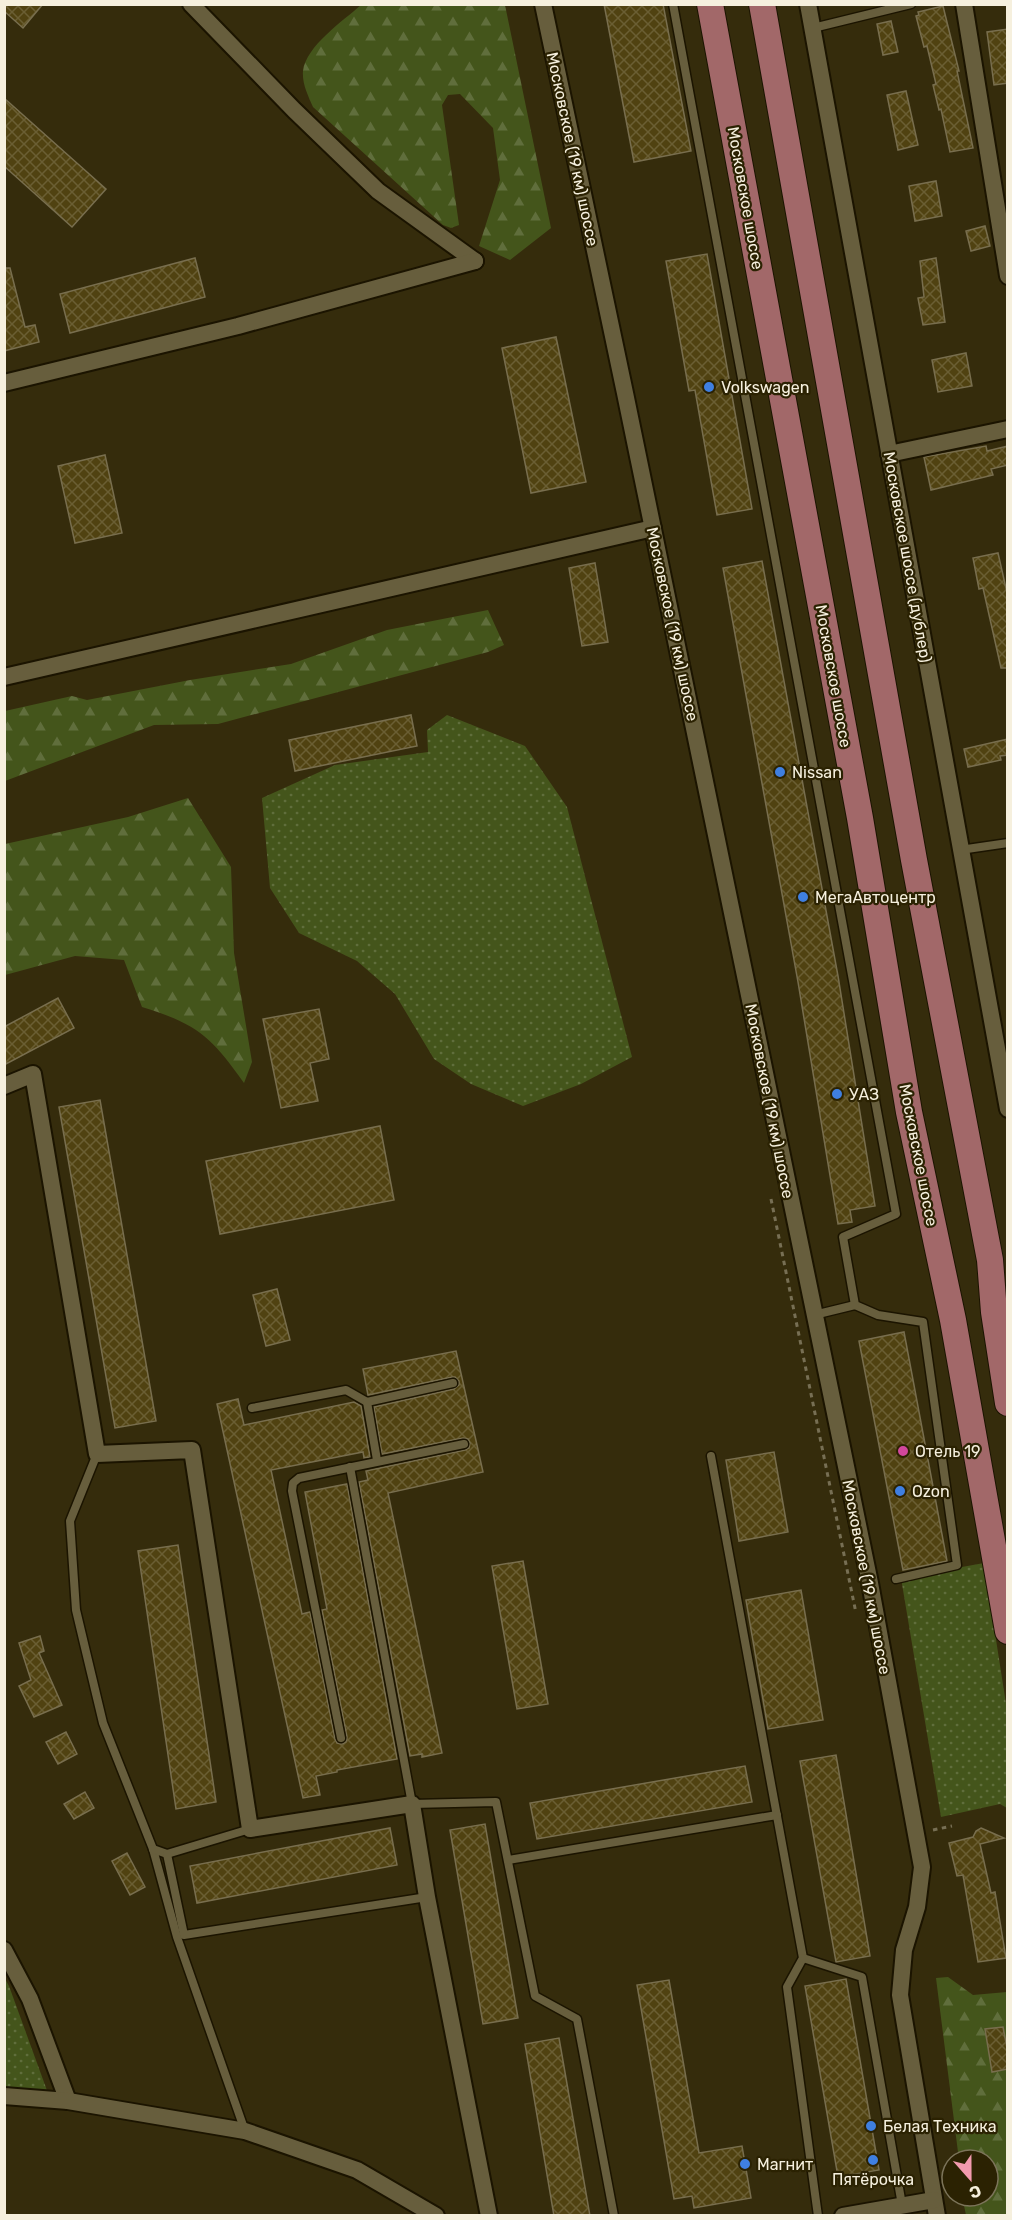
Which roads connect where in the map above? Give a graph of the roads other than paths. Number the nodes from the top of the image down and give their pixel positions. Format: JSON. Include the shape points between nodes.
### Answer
{"nodes":[{"id":1,"x":191,"y":4,"type":"edge"},
{"id":2,"x":543,"y":4,"type":"edge"},
{"id":3,"x":673,"y":4,"type":"edge"},
{"id":4,"x":710,"y":4,"type":"edge"},
{"id":5,"x":762,"y":4,"type":"edge"},
{"id":6,"x":808,"y":4,"type":"edge"},
{"id":7,"x":911,"y":4,"type":"edge"},
{"id":8,"x":964,"y":4,"type":"edge"},
{"id":9,"x":813,"y":28,"type":"junction"},
{"id":10,"x":1008,"y":276,"type":"edge"},
{"id":11,"x":4,"y":383,"type":"edge"},
{"id":12,"x":1008,"y":429,"type":"edge"},
{"id":13,"x":889,"y":454,"type":"junction"},
{"id":14,"x":653,"y":528,"type":"junction"},
{"id":15,"x":4,"y":677,"type":"edge"},
{"id":16,"x":1008,"y":843,"type":"edge"},
{"id":17,"x":960,"y":850,"type":"junction"},
{"id":18,"x":4,"y":1086,"type":"edge"},
{"id":19,"x":1008,"y":1109,"type":"edge"},
{"id":20,"x":855,"y":1305,"type":"junction"},
{"id":21,"x":994,"y":1312,"type":"junction"},
{"id":22,"x":813,"y":1315,"type":"junction"},
{"id":23,"x":952,"y":1320,"type":"junction"},
{"id":24,"x":1002,"y":1372,"type":"junction"},
{"id":25,"x":453,"y":1383,"type":"dead end"},
{"id":26,"x":964,"y":1383,"type":"junction"},
{"id":27,"x":367,"y":1402,"type":"junction"},
{"id":28,"x":1008,"y":1403,"type":"edge"},
{"id":29,"x":252,"y":1408,"type":"dead end"},
{"id":30,"x":464,"y":1444,"type":"dead end"},
{"id":31,"x":97,"y":1454,"type":"junction"},
{"id":32,"x":711,"y":1456,"type":"dead end"},
{"id":33,"x":377,"y":1461,"type":"junction"},
{"id":34,"x":350,"y":1467,"type":"junction"},
{"id":35,"x":896,"y":1579,"type":"dead end"},
{"id":36,"x":1008,"y":1631,"type":"edge"},
{"id":37,"x":341,"y":1738,"type":"dead end"},
{"id":38,"x":412,"y":1804,"type":"junction"},
{"id":39,"x":777,"y":1815,"type":"junction"},
{"id":40,"x":250,"y":1829,"type":"junction"},
{"id":41,"x":153,"y":1849,"type":"junction"},
{"id":42,"x":167,"y":1854,"type":"junction"},
{"id":43,"x":508,"y":1860,"type":"junction"},
{"id":44,"x":427,"y":1897,"type":"junction"},
{"id":45,"x":181,"y":1936,"type":"junction"},
{"id":46,"x":4,"y":1950,"type":"edge"},
{"id":47,"x":803,"y":1958,"type":"junction"},
{"id":48,"x":4,"y":2096,"type":"edge"},
{"id":49,"x":68,"y":2101,"type":"junction"},
{"id":50,"x":245,"y":2131,"type":"junction"},
{"id":51,"x":902,"y":2205,"type":"junction"},
{"id":52,"x":935,"y":2208,"type":"edge"},
{"id":53,"x":436,"y":2216,"type":"edge"},
{"id":54,"x":489,"y":2216,"type":"edge"},
{"id":55,"x":614,"y":2216,"type":"edge"},
{"id":56,"x":818,"y":2216,"type":"edge"},
{"id":57,"x":843,"y":2216,"type":"edge"}],
"edges":[{"from":1,"to":11,"type":"street","via":[[378,191],[475,261],[238,326]]},
{"from":2,"to":14,"type":"street","name":"Московское (19 км) шоссе"},
{"from":3,"to":20,"type":"lane","via":[[896,1214],[843,1236]]},
{"from":4,"to":23,"type":"main road","name":"Московское шоссе","via":[[860,818],[909,1113]]},
{"from":5,"to":21,"type":"main road","via":[[914,860],[990,1260]]},
{"from":6,"to":9,"type":"street","name":"Московское шоссе (дублер)"},
{"from":7,"to":9,"type":"lane"},
{"from":8,"to":10,"type":"street"},
{"from":9,"to":13,"type":"street","name":"Московское шоссе (дублер)"},
{"from":12,"to":13,"type":"street"},
{"from":13,"to":17,"type":"street","name":"Московское шоссе (дублер)"},
{"from":14,"to":15,"type":"street"},
{"from":14,"to":22,"type":"street","name":"Московское (19 км) шоссе"},
{"from":16,"to":17,"type":"lane"},
{"from":17,"to":19,"type":"street","name":"Московское шоссе (дублер)"},
{"from":18,"to":31,"type":"street","via":[[33,1074]]},
{"from":20,"to":22,"type":"lane"},
{"from":20,"to":35,"type":"lane","via":[[878,1315],[923,1322],[957,1565]]},
{"from":21,"to":23,"type":"main road","via":[[987,1326],[973,1334],[962,1331]]},
{"from":21,"to":24,"type":"main road"},
{"from":22,"to":52,"type":"street","name":"Московское (19 км) шоссе","via":[[870,1583],[922,1867],[917,1907],[904,1950],[900,1995]]},
{"from":23,"to":26,"type":"main road","name":"Московское шоссе"},
{"from":24,"to":26,"type":"main road","via":[[980,1362],[969,1370]]},
{"from":24,"to":28,"type":"main road"},
{"from":25,"to":27,"type":"lane"},
{"from":26,"to":36,"type":"main road","name":"Московское шоссе"},
{"from":27,"to":29,"type":"lane","via":[[346,1390]]},
{"from":27,"to":33,"type":"lane"},
{"from":30,"to":33,"type":"lane"},
{"from":31,"to":40,"type":"street","via":[[192,1450]]},
{"from":31,"to":41,"type":"lane","via":[[70,1521],[76,1611],[103,1723]]},
{"from":32,"to":39,"type":"lane"},
{"from":33,"to":34,"type":"lane"},
{"from":34,"to":37,"type":"lane","via":[[299,1478],[292,1491]]},
{"from":34,"to":38,"type":"lane"},
{"from":38,"to":40,"type":"street"},
{"from":38,"to":43,"type":"lane","via":[[496,1802]]},
{"from":38,"to":44,"type":"street"},
{"from":39,"to":43,"type":"lane"},
{"from":39,"to":47,"type":"lane"},
{"from":40,"to":42,"type":"lane"},
{"from":41,"to":42,"type":"lane"},
{"from":41,"to":45,"type":"lane"},
{"from":42,"to":45,"type":"lane"},
{"from":43,"to":55,"type":"lane","via":[[535,1996],[577,2019]]},
{"from":44,"to":45,"type":"lane"},
{"from":44,"to":54,"type":"street"},
{"from":45,"to":50,"type":"lane"},
{"from":46,"to":49,"type":"street","via":[[30,1999]]},
{"from":47,"to":51,"type":"lane","via":[[862,1977]]},
{"from":47,"to":56,"type":"lane","via":[[787,1987]]},
{"from":48,"to":49,"type":"street"},
{"from":49,"to":50,"type":"street"},
{"from":50,"to":53,"type":"street","via":[[357,2170]]},
{"from":51,"to":52,"type":"street"},
{"from":51,"to":57,"type":"street"}]}
